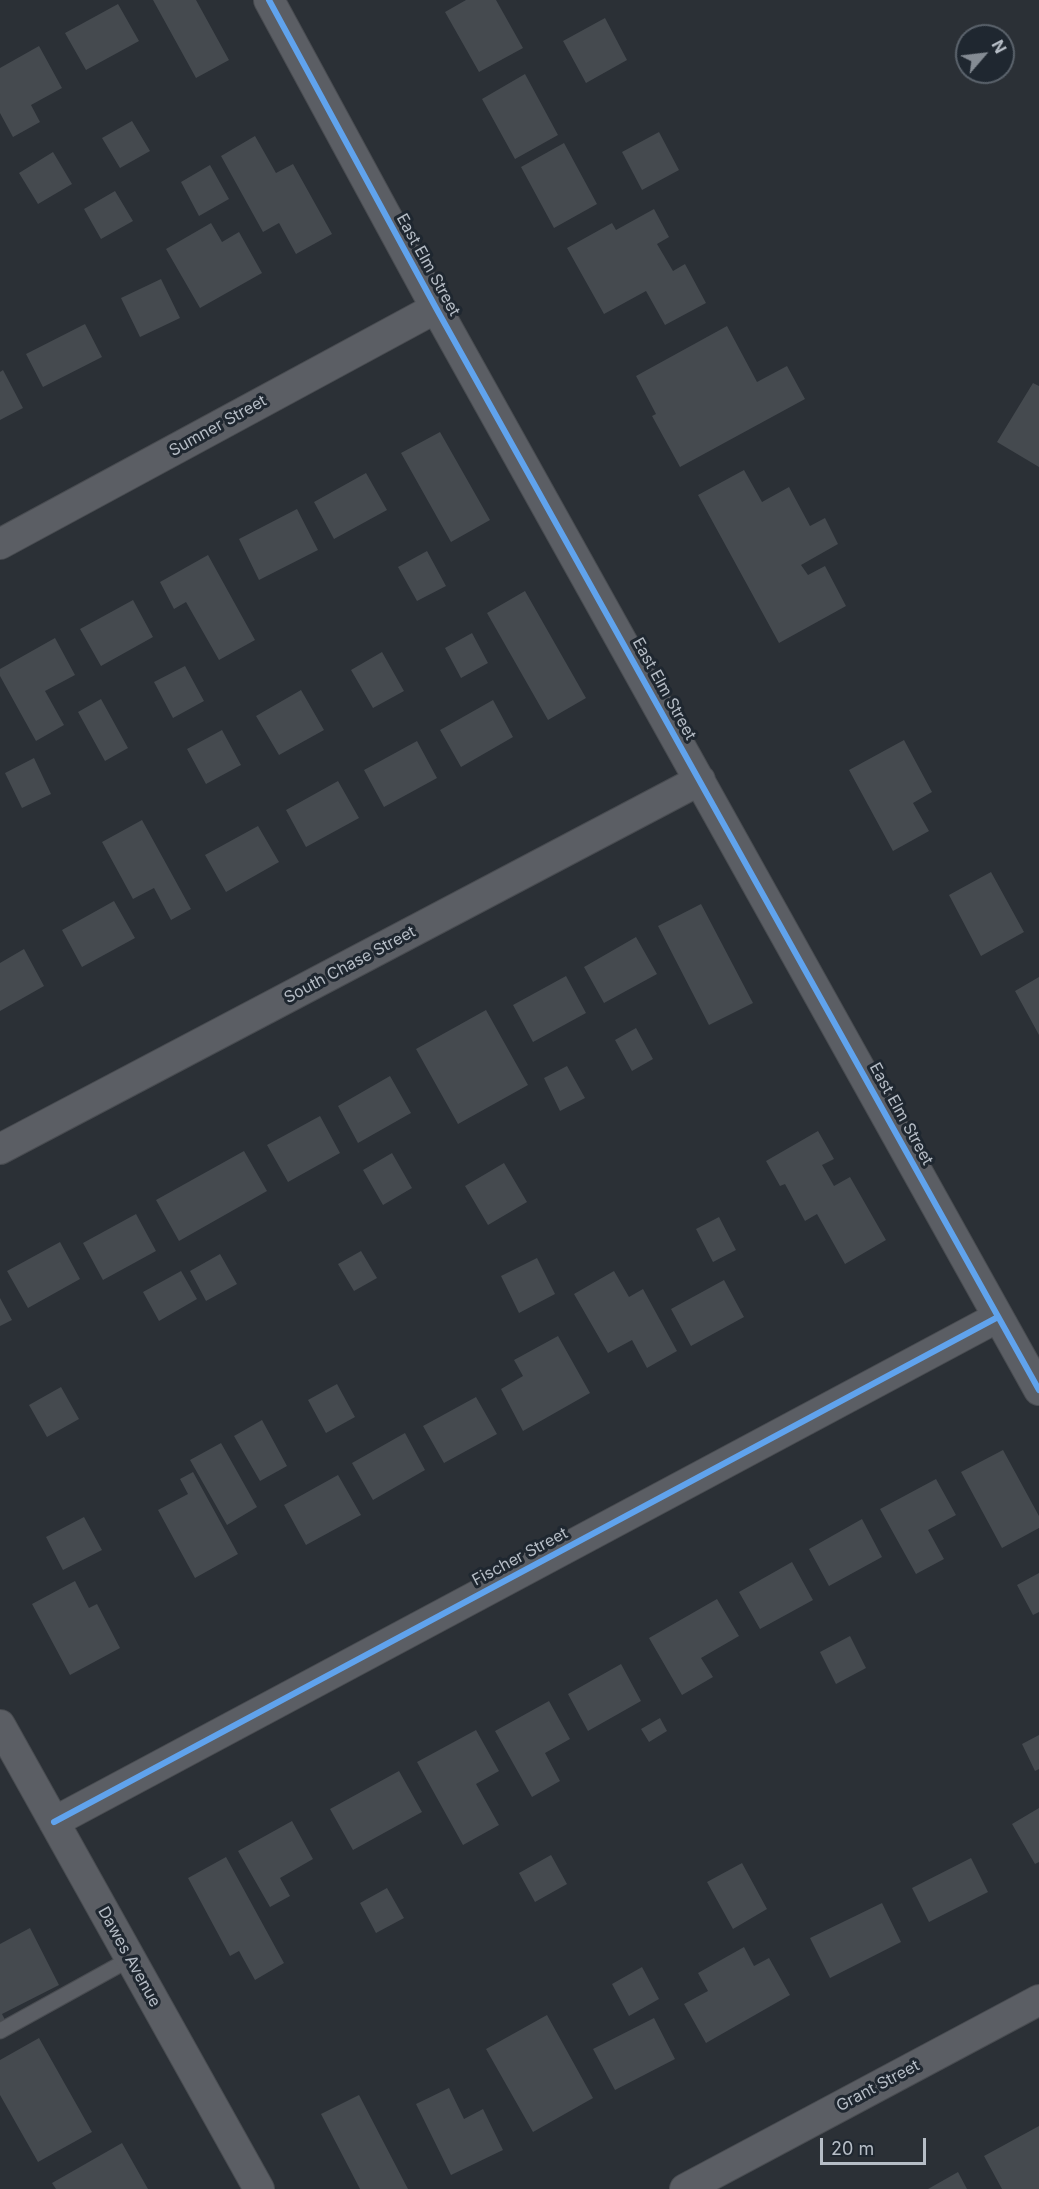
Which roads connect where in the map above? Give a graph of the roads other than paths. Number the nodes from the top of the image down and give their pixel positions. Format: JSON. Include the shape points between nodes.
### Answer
{"nodes":[{"id":1,"x":269,"y":0,"type":"edge"},
{"id":2,"x":436,"y":308,"type":"junction"},
{"id":3,"x":0,"y":544,"type":"edge"},
{"id":4,"x":700,"y":780,"type":"junction"},
{"id":5,"x":0,"y":1149,"type":"edge"},
{"id":6,"x":998,"y":1317,"type":"junction"},
{"id":7,"x":1039,"y":1390,"type":"edge"},
{"id":8,"x":0,"y":1725,"type":"edge"},
{"id":9,"x":54,"y":1822,"type":"junction"},
{"id":10,"x":130,"y":1959,"type":"junction"},
{"id":11,"x":1039,"y":2000,"type":"edge"},
{"id":12,"x":0,"y":2031,"type":"edge"},
{"id":13,"x":259,"y":2189,"type":"edge"},
{"id":14,"x":685,"y":2189,"type":"edge"}],
"edges":[{"from":1,"to":2,"type":"street","name":"East Elm Street"},
{"from":2,"to":3,"type":"street","name":"Sumner Street"},
{"from":2,"to":4,"type":"street","name":"East Elm Street"},
{"from":4,"to":5,"type":"street","name":"South Chase Street"},
{"from":4,"to":6,"type":"street","name":"East Elm Street"},
{"from":6,"to":7,"type":"street","name":"East Elm Street"},
{"from":6,"to":9,"type":"street","name":"Fischer Street"},
{"from":8,"to":9,"type":"street","name":"Dawes Avenue"},
{"from":9,"to":10,"type":"street","name":"Dawes Avenue"},
{"from":10,"to":12,"type":"lane"},
{"from":10,"to":13,"type":"street","name":"Dawes Avenue"},
{"from":11,"to":14,"type":"street","name":"Grant Street"}]}
